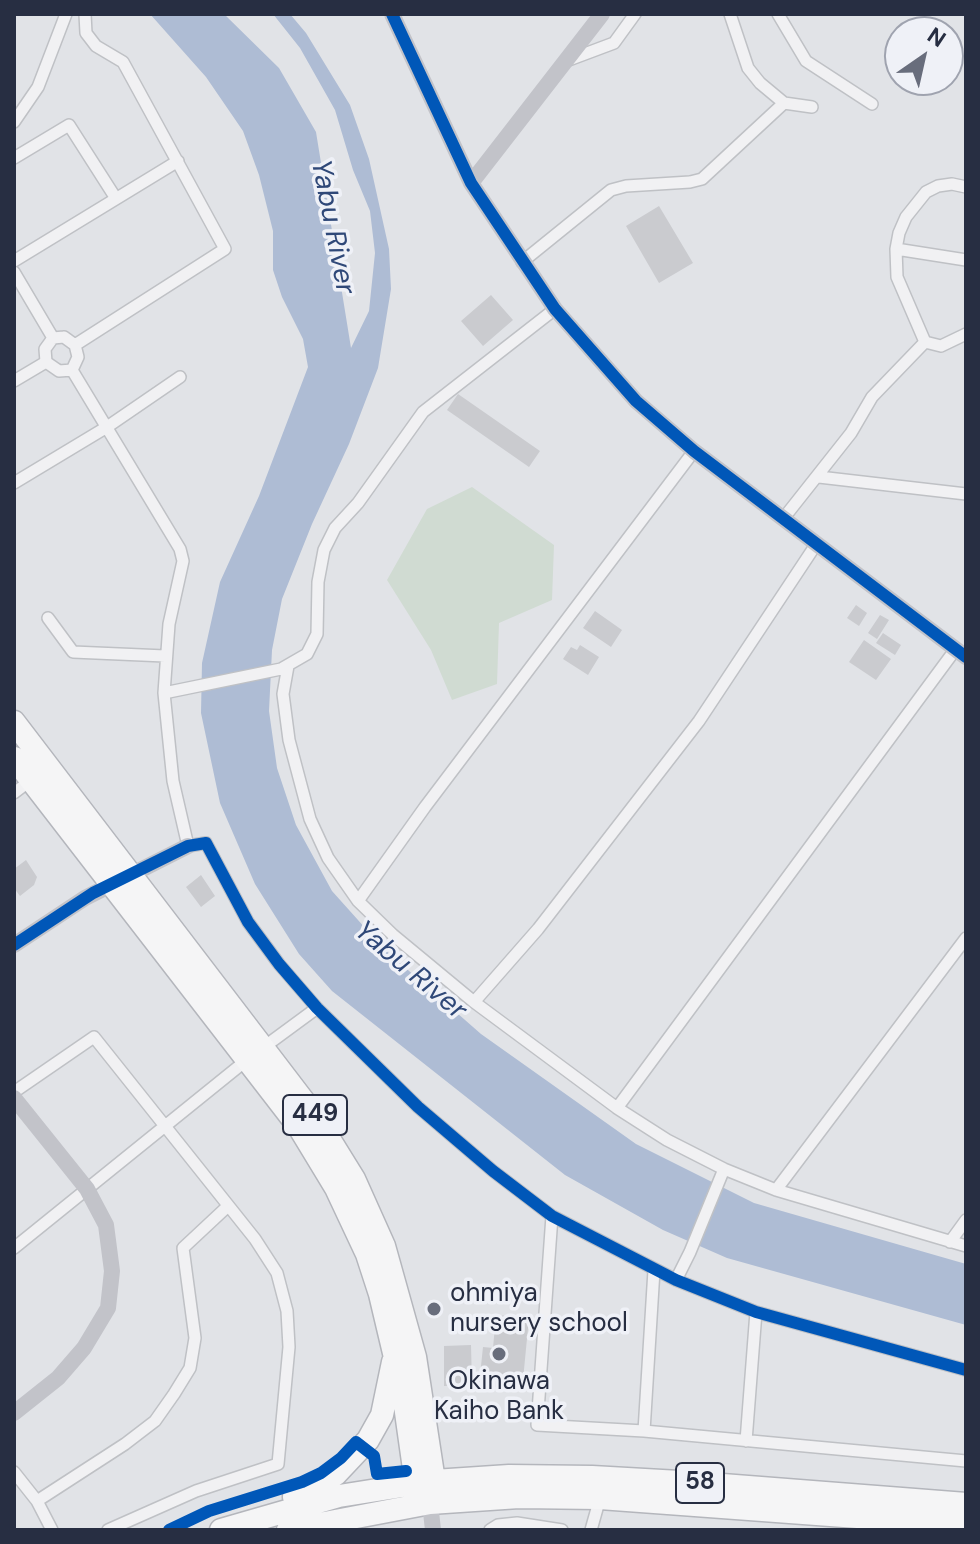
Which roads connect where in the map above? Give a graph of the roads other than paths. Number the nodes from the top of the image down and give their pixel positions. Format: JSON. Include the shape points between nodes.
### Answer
{"nodes":[{"id":1,"x":66,"y":14,"type":"edge"},
{"id":2,"x":85,"y":14,"type":"edge"},
{"id":3,"x":392,"y":14,"type":"edge"},
{"id":4,"x":602,"y":14,"type":"edge"},
{"id":5,"x":635,"y":14,"type":"edge"},
{"id":6,"x":730,"y":14,"type":"edge"},
{"id":7,"x":778,"y":14,"type":"edge"},
{"id":8,"x":566,"y":61,"type":"junction"},
{"id":9,"x":784,"y":103,"type":"junction"},
{"id":10,"x":872,"y":104,"type":"dead end"},
{"id":11,"x":812,"y":107,"type":"dead end"},
{"id":12,"x":14,"y":122,"type":"edge"},
{"id":13,"x":14,"y":158,"type":"edge"},
{"id":14,"x":178,"y":161,"type":"junction"},
{"id":15,"x":471,"y":183,"type":"junction"},
{"id":16,"x":966,"y":187,"type":"edge"},
{"id":17,"x":115,"y":197,"type":"junction"},
{"id":18,"x":896,"y":249,"type":"junction"},
{"id":19,"x":966,"y":260,"type":"edge"},
{"id":20,"x":14,"y":261,"type":"edge"},
{"id":21,"x":522,"y":262,"type":"junction"},
{"id":22,"x":14,"y":272,"type":"edge"},
{"id":23,"x":555,"y":309,"type":"junction"},
{"id":24,"x":966,"y":334,"type":"edge"},
{"id":25,"x":53,"y":338,"type":"junction"},
{"id":26,"x":925,"y":342,"type":"junction"},
{"id":27,"x":75,"y":345,"type":"junction"},
{"id":28,"x":46,"y":362,"type":"junction"},
{"id":29,"x":72,"y":370,"type":"junction"},
{"id":30,"x":180,"y":377,"type":"dead end"},
{"id":31,"x":14,"y":381,"type":"edge"},
{"id":32,"x":107,"y":427,"type":"junction"},
{"id":33,"x":694,"y":451,"type":"junction"},
{"id":34,"x":819,"y":477,"type":"junction"},
{"id":35,"x":14,"y":483,"type":"edge"},
{"id":36,"x":966,"y":494,"type":"edge"},
{"id":37,"x":783,"y":519,"type":"junction"},
{"id":38,"x":815,"y":546,"type":"junction"},
{"id":39,"x":48,"y":618,"type":"dead end"},
{"id":40,"x":960,"y":654,"type":"edge"},
{"id":41,"x":165,"y":656,"type":"junction"},
{"id":42,"x":285,"y":667,"type":"junction"},
{"id":43,"x":164,"y":693,"type":"junction"},
{"id":44,"x":14,"y":722,"type":"edge"},
{"id":45,"x":14,"y":758,"type":"edge"},
{"id":46,"x":23,"y":787,"type":"edge"},
{"id":47,"x":188,"y":846,"type":"junction"},
{"id":48,"x":133,"y":876,"type":"junction"},
{"id":49,"x":111,"y":885,"type":"junction"},
{"id":50,"x":358,"y":901,"type":"junction"},
{"id":51,"x":966,"y":938,"type":"edge"},
{"id":52,"x":14,"y":945,"type":"edge"},
{"id":53,"x":474,"y":1002,"type":"junction"},
{"id":54,"x":317,"y":1008,"type":"junction"},
{"id":55,"x":256,"y":1053,"type":"junction"},
{"id":56,"x":14,"y":1095,"type":"edge"},
{"id":57,"x":617,"y":1108,"type":"junction"},
{"id":58,"x":165,"y":1126,"type":"junction"},
{"id":59,"x":723,"y":1174,"type":"junction"},
{"id":60,"x":87,"y":1189,"type":"junction"},
{"id":61,"x":776,"y":1190,"type":"junction"},
{"id":62,"x":228,"y":1206,"type":"junction"},
{"id":63,"x":552,"y":1216,"type":"junction"},
{"id":64,"x":966,"y":1220,"type":"edge"},
{"id":65,"x":950,"y":1242,"type":"junction"},
{"id":66,"x":15,"y":1246,"type":"edge"},
{"id":67,"x":966,"y":1246,"type":"edge"},
{"id":68,"x":654,"y":1270,"type":"junction"},
{"id":69,"x":676,"y":1280,"type":"junction"},
{"id":70,"x":756,"y":1312,"type":"junction"},
{"id":71,"x":393,"y":1347,"type":"junction"},
{"id":72,"x":966,"y":1370,"type":"edge"},
{"id":73,"x":16,"y":1408,"type":"edge"},
{"id":74,"x":644,"y":1431,"type":"junction"},
{"id":75,"x":746,"y":1441,"type":"junction"},
{"id":76,"x":966,"y":1461,"type":"edge"},
{"id":77,"x":14,"y":1472,"type":"edge"},
{"id":78,"x":427,"y":1489,"type":"junction"},
{"id":79,"x":600,"y":1498,"type":"junction"},
{"id":80,"x":37,"y":1501,"type":"junction"},
{"id":81,"x":966,"y":1504,"type":"edge"},
{"id":82,"x":267,"y":1515,"type":"junction"},
{"id":83,"x":966,"y":1525,"type":"edge"},
{"id":84,"x":52,"y":1530,"type":"edge"},
{"id":85,"x":108,"y":1530,"type":"edge"},
{"id":86,"x":221,"y":1530,"type":"edge"},
{"id":87,"x":288,"y":1530,"type":"edge"},
{"id":88,"x":433,"y":1530,"type":"edge"},
{"id":89,"x":490,"y":1530,"type":"edge"},
{"id":90,"x":562,"y":1530,"type":"edge"},
{"id":91,"x":591,"y":1530,"type":"edge"}],
"edges":[{"from":1,"to":12,"type":"street","via":[[38,87]]},
{"from":2,"to":14,"type":"street","via":[[86,33],[96,46],[123,62]]},
{"from":3,"to":15,"type":"street"},
{"from":4,"to":8,"type":"street"},
{"from":5,"to":8,"type":"street","via":[[614,43]]},
{"from":6,"to":9,"type":"street","via":[[748,68]]},
{"from":7,"to":10,"type":"street","via":[[806,61]]},
{"from":8,"to":15,"type":"street"},
{"from":9,"to":11,"type":"street"},
{"from":9,"to":21,"type":"street","via":[[702,179],[611,190]]},
{"from":13,"to":17,"type":"street","via":[[69,125]]},
{"from":14,"to":17,"type":"street"},
{"from":14,"to":27,"type":"street","via":[[225,249]]},
{"from":15,"to":21,"type":"street"},
{"from":16,"to":18,"type":"street","via":[[952,184],[926,192],[906,217]]},
{"from":17,"to":20,"type":"street"},
{"from":18,"to":19,"type":"street"},
{"from":18,"to":26,"type":"street","via":[[897,277]]},
{"from":21,"to":23,"type":"street"},
{"from":22,"to":25,"type":"street"},
{"from":23,"to":33,"type":"street","via":[[636,401]]},
{"from":23,"to":42,"type":"street","via":[[423,412],[335,528],[318,582],[317,634],[307,654]]},
{"from":24,"to":26,"type":"street","via":[[941,346]]},
{"from":25,"to":27,"type":"street","via":[[64,337]]},
{"from":25,"to":28,"type":"street","via":[[45,349]]},
{"from":26,"to":34,"type":"street","via":[[872,397]]},
{"from":27,"to":29,"type":"street","via":[[78,357]]},
{"from":28,"to":29,"type":"street","via":[[59,371]]},
{"from":28,"to":31,"type":"street"},
{"from":29,"to":32,"type":"street"},
{"from":30,"to":32,"type":"street"},
{"from":32,"to":35,"type":"street"},
{"from":32,"to":41,"type":"street","via":[[180,549],[183,561]]},
{"from":33,"to":37,"type":"street"},
{"from":33,"to":50,"type":"street"},
{"from":34,"to":36,"type":"street"},
{"from":34,"to":37,"type":"street"},
{"from":37,"to":38,"type":"street"},
{"from":38,"to":40,"type":"street"},
{"from":38,"to":53,"type":"street","via":[[699,721],[538,929]]},
{"from":39,"to":41,"type":"street","via":[[73,652]]},
{"from":40,"to":57,"type":"street"},
{"from":41,"to":43,"type":"street"},
{"from":42,"to":43,"type":"street"},
{"from":42,"to":50,"type":"street","via":[[287,725],[310,819],[328,858]]},
{"from":43,"to":47,"type":"street","via":[[173,781]]},
{"from":44,"to":48,"type":"highway","number":"449"},
{"from":45,"to":46,"type":"highway","number":"449"},
{"from":46,"to":49,"type":"highway","number":"449"},
{"from":47,"to":48,"type":"street"},
{"from":47,"to":54,"type":"street","via":[[206,843],[248,922]]},
{"from":48,"to":49,"type":"street"},
{"from":48,"to":55,"type":"highway","number":"449"},
{"from":49,"to":52,"type":"street"},
{"from":49,"to":55,"type":"highway","number":"449"},
{"from":50,"to":53,"type":"street"},
{"from":51,"to":61,"type":"street"},
{"from":53,"to":57,"type":"street"},
{"from":54,"to":55,"type":"street"},
{"from":54,"to":63,"type":"street","via":[[418,1107]]},
{"from":55,"to":58,"type":"street"},
{"from":55,"to":71,"type":"highway","number":"449","via":[[336,1188],[367,1254]]},
{"from":55,"to":78,"type":"highway","number":"449","via":[[339,1152],[384,1246],[415,1357]]},
{"from":56,"to":58,"type":"street","via":[[94,1037]]},
{"from":56,"to":60,"type":"street"},
{"from":57,"to":59,"type":"street"},
{"from":58,"to":60,"type":"street"},
{"from":58,"to":62,"type":"street"},
{"from":59,"to":61,"type":"street"},
{"from":59,"to":69,"type":"street"},
{"from":60,"to":66,"type":"street"},
{"from":60,"to":73,"type":"street","via":[[106,1225],[112,1271],[108,1308],[58,1378]]},
{"from":61,"to":65,"type":"street"},
{"from":62,"to":80,"type":"street","via":[[183,1248],[195,1346],[190,1368],[174,1394],[155,1421]]},
{"from":62,"to":85,"type":"street","via":[[277,1273],[287,1311],[289,1347],[278,1464],[196,1491]]},
{"from":63,"to":68,"type":"street"},
{"from":63,"to":74,"type":"street","via":[[537,1425]]},
{"from":64,"to":65,"type":"street"},
{"from":65,"to":67,"type":"street"},
{"from":68,"to":69,"type":"street"},
{"from":68,"to":74,"type":"street"},
{"from":69,"to":70,"type":"street"},
{"from":70,"to":72,"type":"street"},
{"from":70,"to":75,"type":"street"},
{"from":71,"to":78,"type":"highway","number":"449"},
{"from":71,"to":82,"type":"highway","via":[[382,1415],[362,1447],[325,1482],[283,1501]]},
{"from":74,"to":75,"type":"street"},
{"from":75,"to":76,"type":"street"},
{"from":77,"to":80,"type":"street"},
{"from":78,"to":79,"type":"highway","number":"58"},
{"from":78,"to":81,"type":"highway","number":"58","via":[[509,1476],[592,1477]]},
{"from":78,"to":82,"type":"highway","number":"58","via":[[339,1496]]},
{"from":78,"to":87,"type":"highway","number":"58"},
{"from":78,"to":88,"type":"street"},
{"from":79,"to":83,"type":"highway","number":"58"},
{"from":79,"to":91,"type":"street"},
{"from":80,"to":84,"type":"street"},
{"from":82,"to":86,"type":"highway","number":"58"},
{"from":89,"to":90,"type":"street","via":[[517,1523]]}]}
